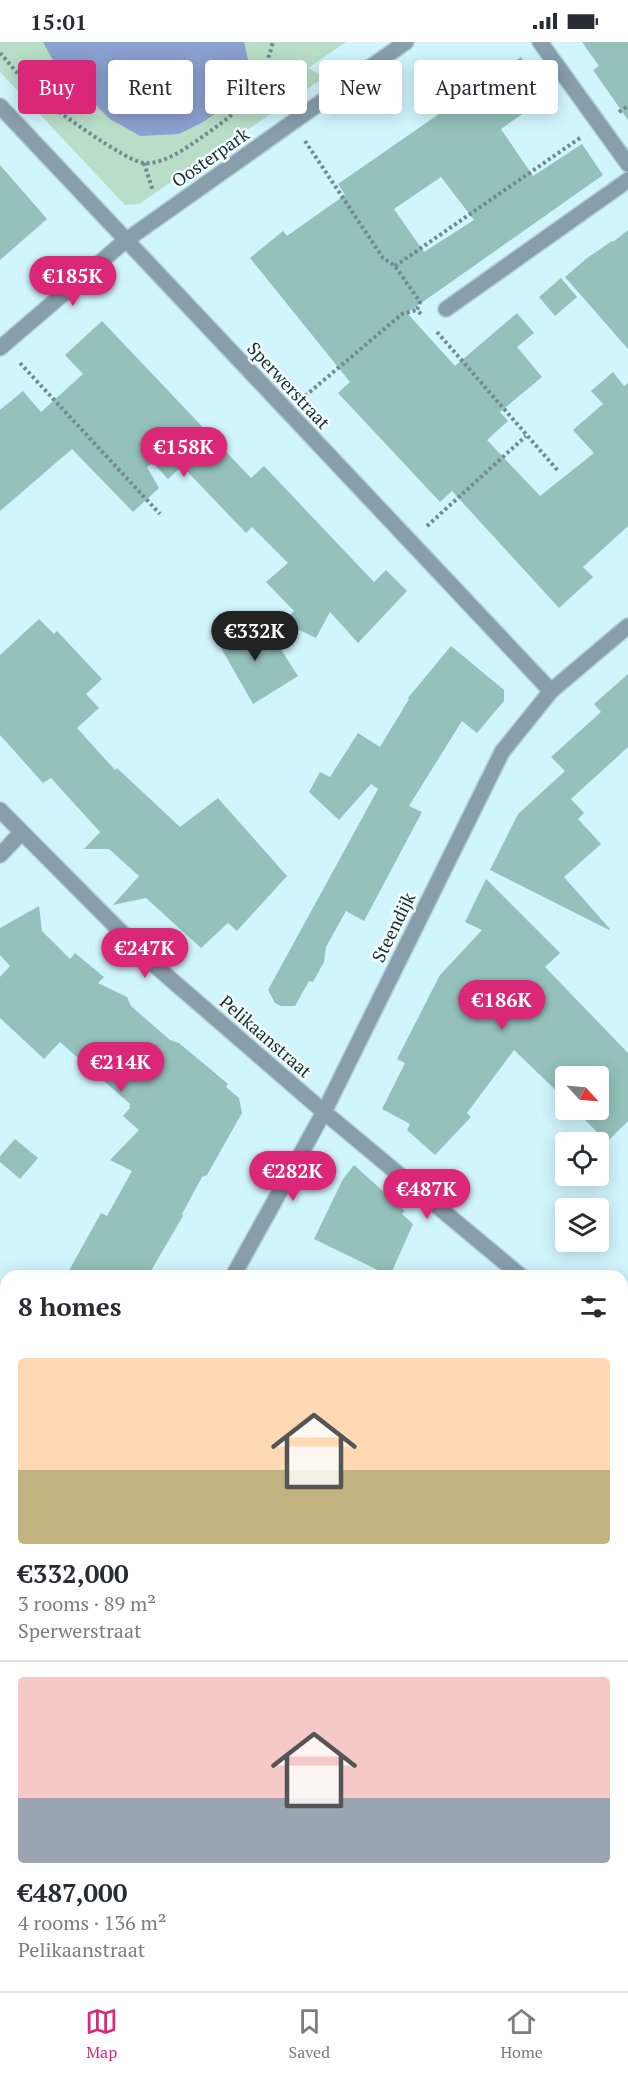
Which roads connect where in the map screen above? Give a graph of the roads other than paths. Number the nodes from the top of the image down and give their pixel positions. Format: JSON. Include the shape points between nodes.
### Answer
{"nodes":[{"id":1,"x":406,"y":42,"type":"edge"},
{"id":2,"x":540,"y":42,"type":"edge"},
{"id":3,"x":0,"y":106,"type":"edge"},
{"id":4,"x":628,"y":164,"type":"edge"},
{"id":5,"x":628,"y":180,"type":"edge"},
{"id":6,"x":125,"y":241,"type":"junction"},
{"id":7,"x":446,"y":309,"type":"dead end"},
{"id":8,"x":2,"y":346,"type":"edge"},
{"id":9,"x":628,"y":626,"type":"edge"},
{"id":10,"x":551,"y":691,"type":"junction"},
{"id":11,"x":0,"y":810,"type":"edge"},
{"id":12,"x":21,"y":833,"type":"junction"},
{"id":13,"x":0,"y":855,"type":"edge"},
{"id":14,"x":324,"y":1112,"type":"junction"},
{"id":15,"x":236,"y":1270,"type":"edge"},
{"id":16,"x":514,"y":1270,"type":"edge"}],
"edges":[{"from":1,"to":6,"type":"street","name":"Oosterpark"},
{"from":2,"to":4,"type":"street"},
{"from":3,"to":6,"type":"street","name":"Sperwerstraat"},
{"from":5,"to":7,"type":"street"},
{"from":6,"to":8,"type":"street","name":"Oosterpark"},
{"from":6,"to":10,"type":"street","name":"Sperwerstraat"},
{"from":9,"to":10,"type":"street","name":"Steendijk"},
{"from":10,"to":14,"type":"street","name":"Steendijk","via":[[502,752]]},
{"from":11,"to":12,"type":"street","name":"Pelikaanstraat"},
{"from":12,"to":13,"type":"street"},
{"from":12,"to":14,"type":"street","name":"Pelikaanstraat","via":[[152,963]]},
{"from":14,"to":15,"type":"street","name":"Steendijk"},
{"from":14,"to":16,"type":"street","name":"Pelikaanstraat"}]}
